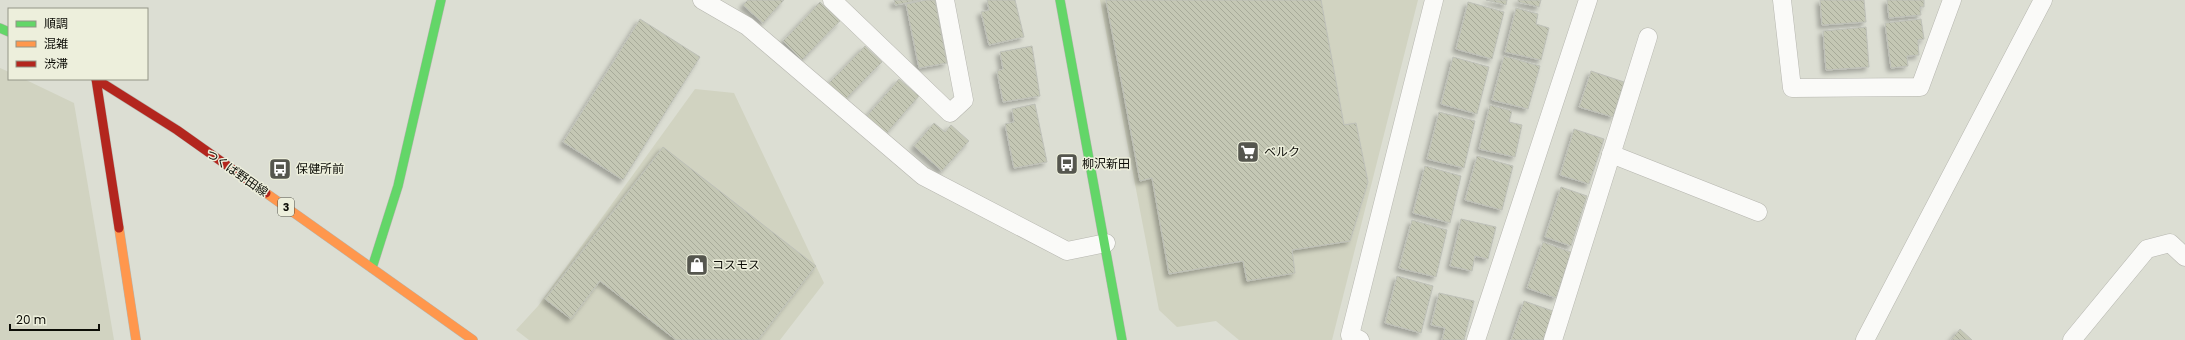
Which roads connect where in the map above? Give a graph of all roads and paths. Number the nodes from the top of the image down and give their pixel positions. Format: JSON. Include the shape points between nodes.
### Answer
{"nodes":[{"id":1,"x":441,"y":0,"type":"edge"},
{"id":2,"x":702,"y":0,"type":"edge"},
{"id":3,"x":832,"y":0,"type":"edge"},
{"id":4,"x":945,"y":0,"type":"edge"},
{"id":5,"x":1060,"y":0,"type":"edge"},
{"id":6,"x":1434,"y":0,"type":"edge"},
{"id":7,"x":1588,"y":0,"type":"edge"},
{"id":8,"x":1782,"y":0,"type":"edge"},
{"id":9,"x":1952,"y":0,"type":"edge"},
{"id":10,"x":2043,"y":0,"type":"edge"},
{"id":11,"x":1648,"y":37,"type":"dead end"},
{"id":12,"x":96,"y":80,"type":"edge"},
{"id":13,"x":98,"y":80,"type":"edge"},
{"id":14,"x":1611,"y":154,"type":"junction"},
{"id":15,"x":1758,"y":212,"type":"dead end"},
{"id":16,"x":1106,"y":243,"type":"junction"},
{"id":17,"x":2185,"y":257,"type":"edge"},
{"id":18,"x":372,"y":268,"type":"junction"},
{"id":19,"x":136,"y":340,"type":"edge"},
{"id":20,"x":472,"y":340,"type":"edge"},
{"id":21,"x":1122,"y":340,"type":"edge"},
{"id":22,"x":1360,"y":340,"type":"edge"},
{"id":23,"x":1476,"y":340,"type":"edge"},
{"id":24,"x":1553,"y":340,"type":"edge"},
{"id":25,"x":1865,"y":340,"type":"edge"},
{"id":26,"x":2072,"y":340,"type":"edge"}],
"edges":[{"from":1,"to":18,"type":"street","via":[[398,186]]},
{"from":2,"to":16,"type":"lane","via":[[747,26],[923,176],[1067,250]]},
{"from":3,"to":4,"type":"lane","via":[[950,113],[964,100]]},
{"from":5,"to":16,"type":"street"},
{"from":6,"to":22,"type":"lane","via":[[1350,335]]},
{"from":7,"to":23,"type":"lane"},
{"from":8,"to":9,"type":"lane","via":[[1792,88],[1920,87]]},
{"from":10,"to":25,"type":"lane"},
{"from":11,"to":14,"type":"lane"},
{"from":12,"to":19,"type":"street"},
{"from":13,"to":18,"type":"street","name":"つくば野田線","number":"3","via":[[177,130]]},
{"from":14,"to":15,"type":"lane"},
{"from":14,"to":24,"type":"lane"},
{"from":16,"to":21,"type":"street"},
{"from":17,"to":26,"type":"lane","via":[[2170,243],[2147,249]]},
{"from":18,"to":20,"type":"street","name":"つくば野田線","number":"3"}]}
